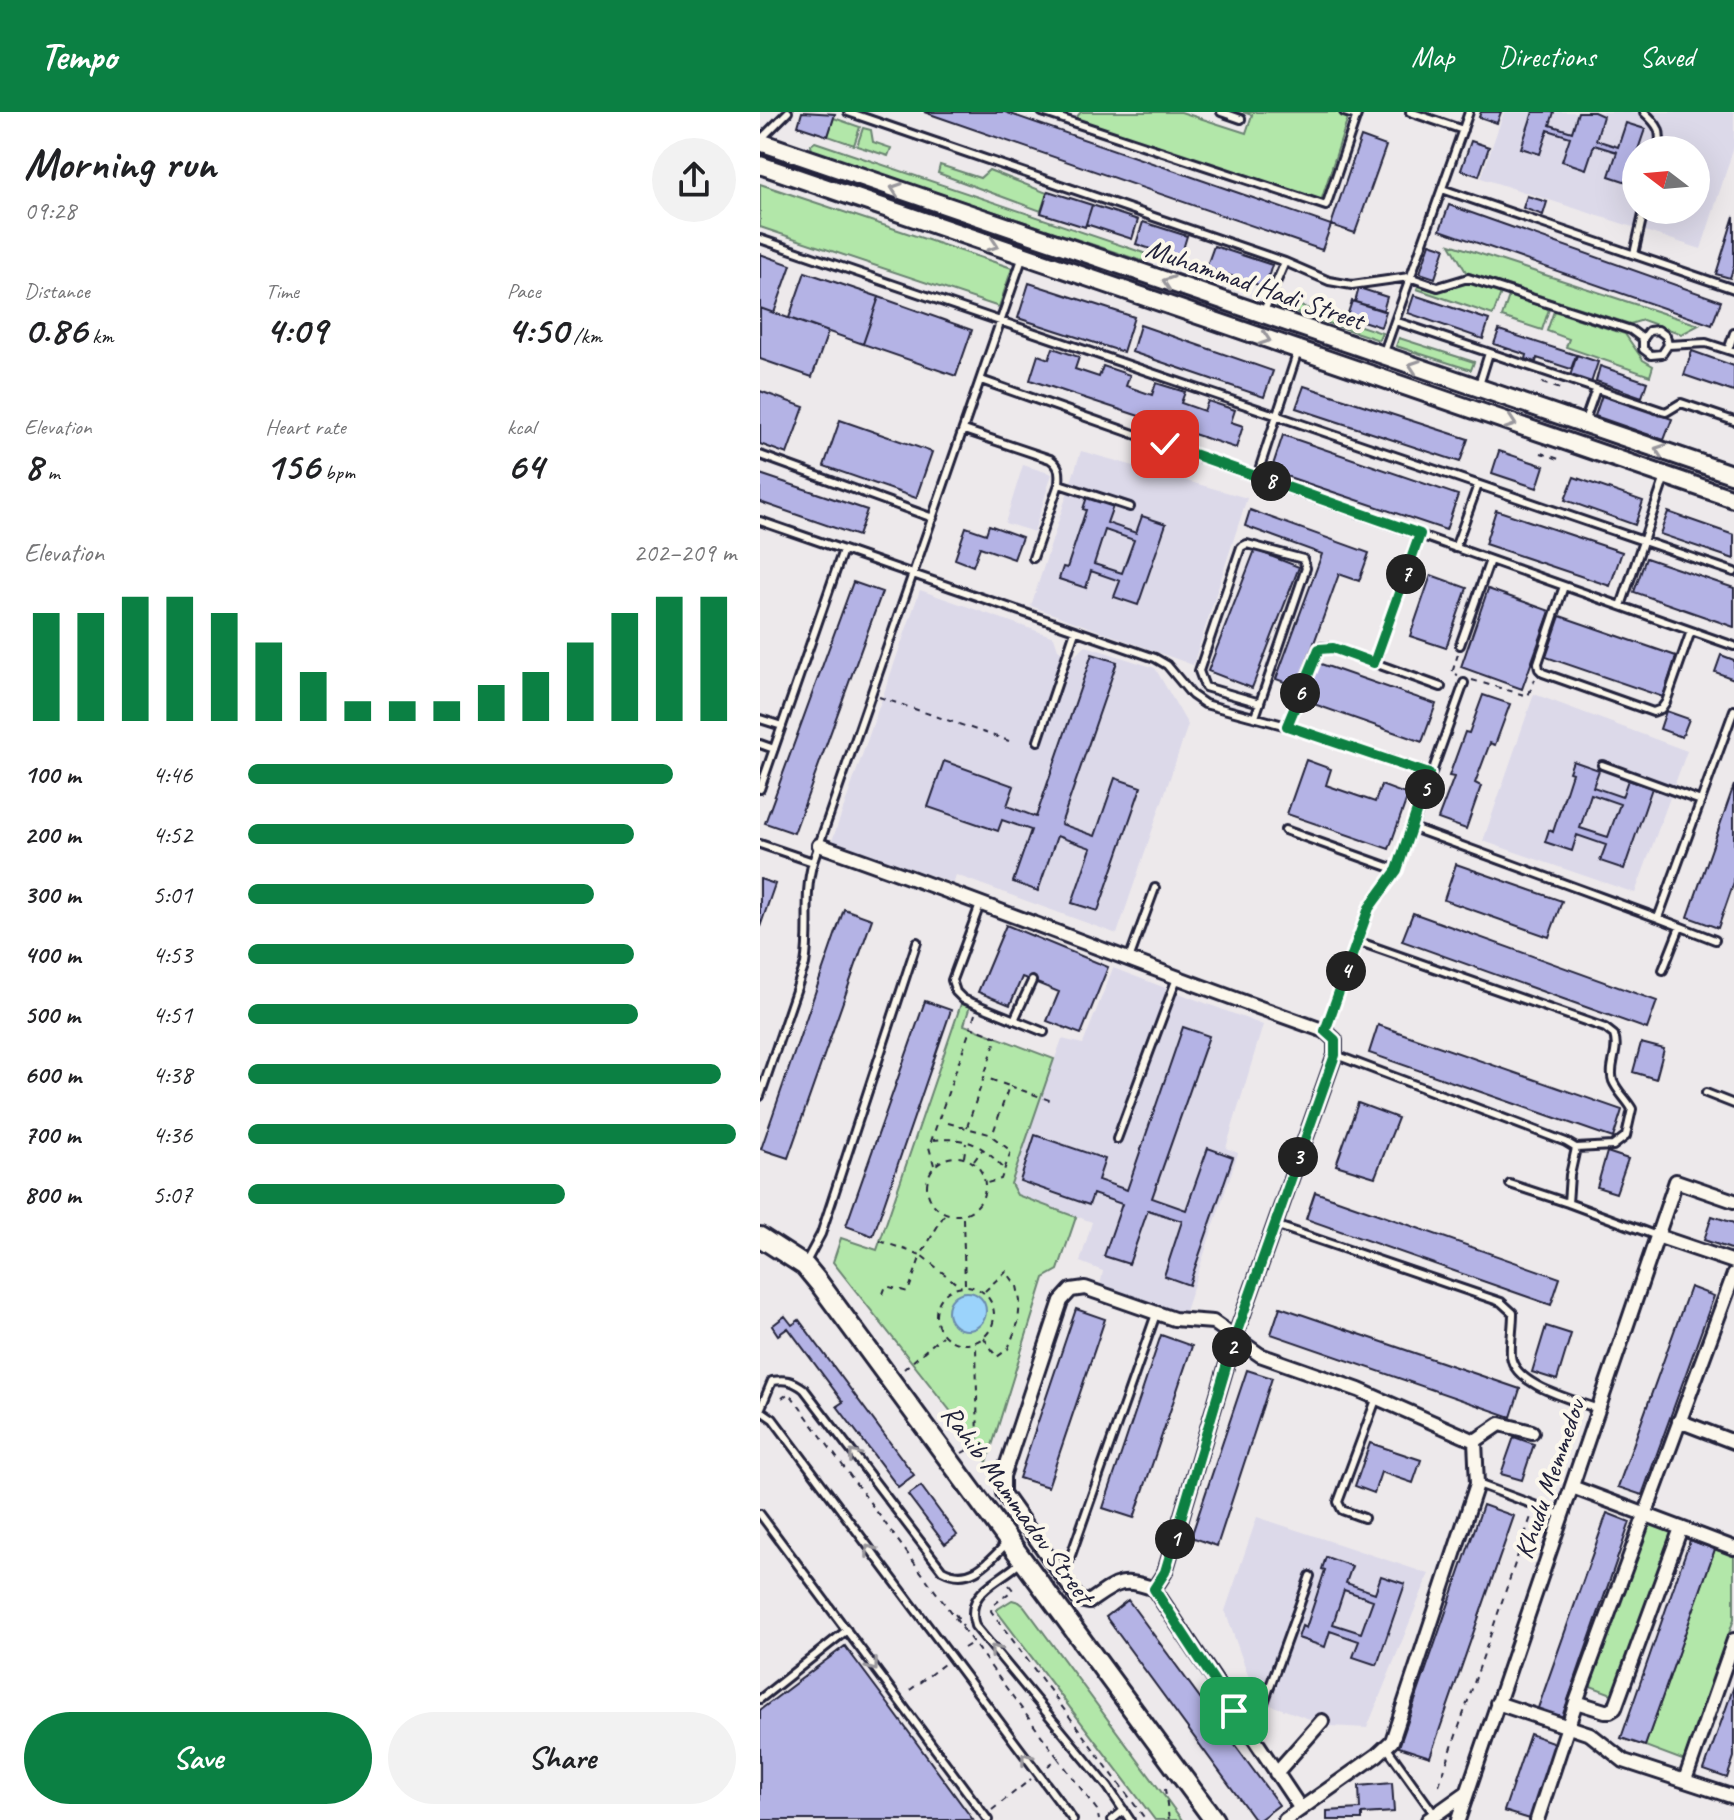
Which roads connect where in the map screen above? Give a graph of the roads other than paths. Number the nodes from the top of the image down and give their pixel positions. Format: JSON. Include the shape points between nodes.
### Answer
{"nodes":[{"id":1,"x":788,"y":112,"type":"edge"},
{"id":2,"x":848,"y":112,"type":"edge"},
{"id":3,"x":1042,"y":112,"type":"edge"},
{"id":4,"x":1221,"y":112,"type":"edge"},
{"id":5,"x":1344,"y":112,"type":"edge"},
{"id":6,"x":1410,"y":112,"type":"edge"},
{"id":7,"x":1469,"y":112,"type":"edge"},
{"id":8,"x":1644,"y":112,"type":"edge"},
{"id":9,"x":1057,"y":114,"type":"edge"},
{"id":10,"x":1357,"y":114,"type":"edge"},
{"id":11,"x":1241,"y":119,"type":"dead end"},
{"id":12,"x":1463,"y":130,"type":"junction"},
{"id":13,"x":1660,"y":136,"type":"edge"},
{"id":14,"x":760,"y":141,"type":"edge"},
{"id":15,"x":760,"y":165,"type":"edge"},
{"id":16,"x":1442,"y":189,"type":"junction"},
{"id":17,"x":934,"y":202,"type":"junction"},
{"id":18,"x":927,"y":222,"type":"junction"},
{"id":19,"x":1641,"y":224,"type":"edge"},
{"id":20,"x":760,"y":239,"type":"edge"},
{"id":21,"x":1634,"y":254,"type":"junction"},
{"id":22,"x":1023,"y":256,"type":"junction"},
{"id":23,"x":1285,"y":262,"type":"junction"},
{"id":24,"x":1409,"y":277,"type":"junction"},
{"id":25,"x":1734,"y":289,"type":"edge"},
{"id":26,"x":1262,"y":314,"type":"junction"},
{"id":27,"x":1001,"y":319,"type":"junction"},
{"id":28,"x":1395,"y":321,"type":"junction"},
{"id":29,"x":1734,"y":333,"type":"edge"},
{"id":30,"x":1643,"y":339,"type":"junction"},
{"id":31,"x":1668,"y":345,"type":"junction"},
{"id":32,"x":1298,"y":351,"type":"junction"},
{"id":33,"x":1731,"y":351,"type":"edge"},
{"id":34,"x":1489,"y":353,"type":"junction"},
{"id":35,"x":1383,"y":356,"type":"junction"},
{"id":36,"x":981,"y":380,"type":"junction"},
{"id":37,"x":1478,"y":388,"type":"junction"},
{"id":38,"x":1596,"y":389,"type":"junction"},
{"id":39,"x":1277,"y":416,"type":"junction"},
{"id":40,"x":1734,"y":421,"type":"edge"},
{"id":41,"x":1584,"y":423,"type":"junction"},
{"id":42,"x":964,"y":430,"type":"junction"},
{"id":43,"x":760,"y":455,"type":"edge"},
{"id":44,"x":1665,"y":475,"type":"junction"},
{"id":45,"x":1734,"y":475,"type":"edge"},
{"id":46,"x":1257,"y":476,"type":"junction"},
{"id":47,"x":1059,"y":484,"type":"junction"},
{"id":48,"x":1478,"y":485,"type":"junction"},
{"id":49,"x":1732,"y":492,"type":"edge"},
{"id":50,"x":1130,"y":507,"type":"dead end"},
{"id":51,"x":933,"y":518,"type":"junction"},
{"id":52,"x":760,"y":521,"type":"edge"},
{"id":53,"x":1420,"y":534,"type":"junction"},
{"id":54,"x":1643,"y":540,"type":"junction"},
{"id":55,"x":1455,"y":548,"type":"junction"},
{"id":56,"x":843,"y":550,"type":"junction"},
{"id":57,"x":1033,"y":558,"type":"dead end"},
{"id":58,"x":1490,"y":560,"type":"junction"},
{"id":59,"x":1734,"y":572,"type":"edge"},
{"id":60,"x":913,"y":575,"type":"junction"},
{"id":61,"x":1564,"y":586,"type":"junction"},
{"id":62,"x":1621,"y":606,"type":"junction"},
{"id":63,"x":1075,"y":631,"type":"junction"},
{"id":64,"x":1691,"y":631,"type":"junction"},
{"id":65,"x":1460,"y":645,"type":"road end"},
{"id":66,"x":1734,"y":646,"type":"edge"},
{"id":67,"x":1374,"y":663,"type":"junction"},
{"id":68,"x":1464,"y":683,"type":"dead end"},
{"id":69,"x":1441,"y":687,"type":"dead end"},
{"id":70,"x":1260,"y":703,"type":"junction"},
{"id":71,"x":1734,"y":710,"type":"edge"},
{"id":72,"x":1255,"y":717,"type":"junction"},
{"id":73,"x":760,"y":719,"type":"edge"},
{"id":74,"x":782,"y":726,"type":"junction"},
{"id":75,"x":1287,"y":726,"type":"junction"},
{"id":76,"x":1038,"y":741,"type":"dead end"},
{"id":77,"x":760,"y":744,"type":"edge"},
{"id":78,"x":774,"y":749,"type":"junction"},
{"id":79,"x":1602,"y":765,"type":"dead end"},
{"id":80,"x":1429,"y":774,"type":"junction"},
{"id":81,"x":760,"y":789,"type":"edge"},
{"id":82,"x":1701,"y":801,"type":"junction"},
{"id":83,"x":1413,"y":828,"type":"junction"},
{"id":84,"x":1285,"y":830,"type":"dead end"},
{"id":85,"x":760,"y":844,"type":"edge"},
{"id":86,"x":819,"y":845,"type":"junction"},
{"id":87,"x":813,"y":862,"type":"junction"},
{"id":88,"x":1397,"y":870,"type":"junction"},
{"id":89,"x":1155,"y":888,"type":"dead end"},
{"id":90,"x":981,"y":902,"type":"junction"},
{"id":91,"x":1658,"y":918,"type":"junction"},
{"id":92,"x":1680,"y":927,"type":"junction"},
{"id":93,"x":1055,"y":931,"type":"junction"},
{"id":94,"x":1715,"y":940,"type":"dead end"},
{"id":95,"x":1357,"y":941,"type":"junction"},
{"id":96,"x":917,"y":942,"type":"dead end"},
{"id":97,"x":1050,"y":943,"type":"dead end"},
{"id":98,"x":1129,"y":959,"type":"junction"},
{"id":99,"x":1663,"y":970,"type":"dead end"},
{"id":100,"x":1177,"y":978,"type":"junction"},
{"id":101,"x":1032,"y":981,"type":"dead end"},
{"id":102,"x":1014,"y":1020,"type":"junction"},
{"id":103,"x":1325,"y":1031,"type":"junction"},
{"id":104,"x":1044,"y":1032,"type":"dead end"},
{"id":105,"x":1335,"y":1055,"type":"junction"},
{"id":106,"x":1706,"y":1093,"type":"dead end"},
{"id":107,"x":760,"y":1096,"type":"edge"},
{"id":108,"x":1734,"y":1104,"type":"edge"},
{"id":109,"x":1117,"y":1139,"type":"dead end"},
{"id":110,"x":1576,"y":1148,"type":"junction"},
{"id":111,"x":1510,"y":1184,"type":"dead end"},
{"id":112,"x":1734,"y":1201,"type":"edge"},
{"id":113,"x":1568,"y":1203,"type":"junction"},
{"id":114,"x":1273,"y":1224,"type":"junction"},
{"id":115,"x":1657,"y":1236,"type":"junction"},
{"id":116,"x":760,"y":1237,"type":"edge"},
{"id":117,"x":760,"y":1247,"type":"edge"},
{"id":118,"x":1734,"y":1262,"type":"edge"},
{"id":119,"x":801,"y":1270,"type":"junction"},
{"id":120,"x":1734,"y":1274,"type":"edge"},
{"id":121,"x":1156,"y":1314,"type":"junction"},
{"id":122,"x":1235,"y":1337,"type":"junction"},
{"id":123,"x":1377,"y":1397,"type":"junction"},
{"id":124,"x":1598,"y":1409,"type":"junction"},
{"id":125,"x":760,"y":1410,"type":"edge"},
{"id":126,"x":1679,"y":1421,"type":"junction"},
{"id":127,"x":1532,"y":1432,"type":"dead end"},
{"id":128,"x":1475,"y":1441,"type":"junction"},
{"id":129,"x":1734,"y":1442,"type":"edge"},
{"id":130,"x":1477,"y":1484,"type":"junction"},
{"id":131,"x":1572,"y":1487,"type":"junction"},
{"id":132,"x":760,"y":1514,"type":"edge"},
{"id":133,"x":1561,"y":1515,"type":"junction"},
{"id":134,"x":1644,"y":1515,"type":"junction"},
{"id":135,"x":1364,"y":1518,"type":"dead end"},
{"id":136,"x":1681,"y":1528,"type":"junction"},
{"id":137,"x":1003,"y":1547,"type":"junction"},
{"id":138,"x":1734,"y":1548,"type":"edge"},
{"id":139,"x":1016,"y":1566,"type":"junction"},
{"id":140,"x":1310,"y":1576,"type":"dead end"},
{"id":141,"x":1063,"y":1578,"type":"junction"},
{"id":142,"x":1154,"y":1589,"type":"junction"},
{"id":143,"x":1049,"y":1593,"type":"junction"},
{"id":144,"x":847,"y":1630,"type":"junction"},
{"id":145,"x":1734,"y":1640,"type":"edge"},
{"id":146,"x":760,"y":1699,"type":"edge"},
{"id":147,"x":1576,"y":1702,"type":"junction"},
{"id":148,"x":1497,"y":1703,"type":"junction"},
{"id":149,"x":1322,"y":1721,"type":"dead end"},
{"id":150,"x":1567,"y":1727,"type":"junction"},
{"id":151,"x":1252,"y":1736,"type":"junction"},
{"id":152,"x":1387,"y":1748,"type":"junction"},
{"id":153,"x":1276,"y":1773,"type":"junction"},
{"id":154,"x":1685,"y":1780,"type":"junction"},
{"id":155,"x":1466,"y":1793,"type":"junction"},
{"id":156,"x":1734,"y":1797,"type":"edge"},
{"id":157,"x":1301,"y":1809,"type":"junction"},
{"id":158,"x":1124,"y":1810,"type":"junction"},
{"id":159,"x":986,"y":1818,"type":"edge"},
{"id":160,"x":1432,"y":1818,"type":"edge"},
{"id":161,"x":1073,"y":1820,"type":"edge"},
{"id":162,"x":1112,"y":1820,"type":"edge"},
{"id":163,"x":1130,"y":1820,"type":"edge"},
{"id":164,"x":1202,"y":1820,"type":"edge"},
{"id":165,"x":1214,"y":1820,"type":"edge"},
{"id":166,"x":1285,"y":1820,"type":"edge"},
{"id":167,"x":1458,"y":1820,"type":"edge"},
{"id":168,"x":1537,"y":1820,"type":"edge"}],
"edges":[{"from":1,"to":14,"type":"lane"},
{"from":2,"to":23,"type":"lane"},
{"from":3,"to":9,"type":"lane"},
{"from":4,"to":11,"type":"lane"},
{"from":5,"to":10,"type":"lane"},
{"from":6,"to":12,"type":"lane"},
{"from":7,"to":12,"type":"lane"},
{"from":8,"to":13,"type":"lane","via":[[1659,126]]},
{"from":9,"to":10,"type":"lane","via":[[1326,206]]},
{"from":12,"to":16,"type":"lane"},
{"from":17,"to":14,"type":"street","name":"Muhammad Hadi Street","one_way":true},
{"from":15,"to":18,"type":"street","name":"Muhammad Hadi Street"},
{"from":16,"to":21,"type":"lane"},
{"from":16,"to":24,"type":"lane"},
{"from":17,"to":18,"type":"street"},
{"from":26,"to":17,"type":"street","name":"Muhammad Hadi Street","one_way":true},
{"from":18,"to":22,"type":"street","name":"Muhammad Hadi Street","one_way":true},
{"from":19,"to":21,"type":"lane"},
{"from":20,"to":27,"type":"lane"},
{"from":21,"to":25,"type":"lane"},
{"from":22,"to":27,"type":"lane"},
{"from":22,"to":32,"type":"street","name":"Muhammad Hadi Street","one_way":true},
{"from":23,"to":24,"type":"lane","via":[[1340,284]]},
{"from":23,"to":26,"type":"lane"},
{"from":24,"to":28,"type":"lane"},
{"from":24,"to":30,"type":"lane","via":[[1438,287],[1468,278],[1631,330]]},
{"from":26,"to":35,"type":"street","name":"Muhammad Hadi Street"},
{"from":27,"to":36,"type":"lane"},
{"from":27,"to":39,"type":"lane"},
{"from":28,"to":34,"type":"lane"},
{"from":28,"to":35,"type":"lane"},
{"from":29,"to":33,"type":"lane"},
{"from":30,"to":31,"type":"lane","via":[[1658,330]]},
{"from":30,"to":31,"type":"lane","via":[[1643,349],[1651,355],[1662,354]]},
{"from":31,"to":33,"type":"lane","via":[[1706,343]]},
{"from":32,"to":39,"type":"lane"},
{"from":32,"to":44,"type":"street","name":"Muhammad Hadi Street","one_way":true},
{"from":34,"to":37,"type":"lane"},
{"from":34,"to":38,"type":"lane"},
{"from":37,"to":35,"type":"street","name":"Muhammad Hadi Street","one_way":true},
{"from":36,"to":42,"type":"lane"},
{"from":36,"to":46,"type":"lane"},
{"from":37,"to":41,"type":"street","name":"Muhammad Hadi Street"},
{"from":38,"to":40,"type":"lane","via":[[1662,411],[1686,404]]},
{"from":38,"to":41,"type":"lane"},
{"from":39,"to":46,"type":"lane"},
{"from":39,"to":48,"type":"lane"},
{"from":45,"to":41,"type":"street","name":"Muhammad Hadi Street","one_way":true},
{"from":42,"to":47,"type":"lane","via":[[1050,459],[1058,464]]},
{"from":42,"to":51,"type":"lane"},
{"from":43,"to":51,"type":"lane"},
{"from":44,"to":49,"type":"street","name":"Muhammad Hadi Street"},
{"from":44,"to":54,"type":"lane"},
{"from":46,"to":53,"type":"lane"},
{"from":47,"to":50,"type":"lane"},
{"from":47,"to":57,"type":"lane"},
{"from":48,"to":54,"type":"lane"},
{"from":48,"to":55,"type":"lane"},
{"from":51,"to":60,"type":"lane"},
{"from":52,"to":56,"type":"lane"},
{"from":53,"to":55,"type":"lane"},
{"from":53,"to":67,"type":"lane"},
{"from":54,"to":59,"type":"lane"},
{"from":54,"to":62,"type":"lane"},
{"from":55,"to":58,"type":"lane"},
{"from":56,"to":60,"type":"lane"},
{"from":56,"to":74,"type":"lane"},
{"from":58,"to":61,"type":"lane"},
{"from":58,"to":65,"type":"lane"},
{"from":60,"to":63,"type":"lane"},
{"from":60,"to":86,"type":"lane"},
{"from":61,"to":62,"type":"lane"},
{"from":61,"to":64,"type":"lane","via":[[1539,669],[1653,712],[1666,702]]},
{"from":62,"to":64,"type":"lane"},
{"from":63,"to":72,"type":"lane","via":[[1155,658],[1205,704]]},
{"from":63,"to":76,"type":"lane"},
{"from":64,"to":66,"type":"lane"},
{"from":67,"to":69,"type":"lane"},
{"from":67,"to":75,"type":"lane","via":[[1333,648],[1319,649]]},
{"from":68,"to":80,"type":"lane"},
{"from":70,"to":70,"type":"lane","via":[[1306,568],[1303,559],[1247,544],[1241,547],[1199,671],[1205,687]]},
{"from":70,"to":72,"type":"lane"},
{"from":71,"to":82,"type":"lane"},
{"from":72,"to":75,"type":"lane"},
{"from":73,"to":74,"type":"lane"},
{"from":74,"to":78,"type":"lane"},
{"from":75,"to":80,"type":"lane"},
{"from":77,"to":78,"type":"lane"},
{"from":78,"to":81,"type":"lane"},
{"from":79,"to":82,"type":"lane"},
{"from":80,"to":83,"type":"lane"},
{"from":82,"to":91,"type":"lane"},
{"from":83,"to":88,"type":"lane"},
{"from":83,"to":91,"type":"lane"},
{"from":84,"to":88,"type":"lane"},
{"from":85,"to":87,"type":"lane"},
{"from":86,"to":87,"type":"lane"},
{"from":86,"to":90,"type":"street"},
{"from":87,"to":107,"type":"lane","via":[[806,893],[805,964]]},
{"from":88,"to":95,"type":"lane","via":[[1369,908]]},
{"from":89,"to":98,"type":"lane"},
{"from":90,"to":93,"type":"street"},
{"from":90,"to":102,"type":"lane","via":[[952,980],[963,999]]},
{"from":91,"to":92,"type":"lane"},
{"from":92,"to":94,"type":"lane"},
{"from":92,"to":99,"type":"lane"},
{"from":93,"to":97,"type":"lane"},
{"from":93,"to":98,"type":"street"},
{"from":95,"to":103,"type":"lane"},
{"from":95,"to":110,"type":"lane","via":[[1614,1035],[1613,1081],[1632,1109],[1626,1136],[1613,1146]]},
{"from":96,"to":119,"type":"lane","via":[[821,1234]]},
{"from":98,"to":100,"type":"street"},
{"from":100,"to":103,"type":"street"},
{"from":100,"to":109,"type":"lane"},
{"from":101,"to":102,"type":"lane"},
{"from":102,"to":104,"type":"lane"},
{"from":103,"to":105,"type":"street","via":[[1335,1040]]},
{"from":105,"to":110,"type":"lane"},
{"from":105,"to":114,"type":"street"},
{"from":106,"to":108,"type":"lane"},
{"from":110,"to":113,"type":"lane"},
{"from":111,"to":113,"type":"lane"},
{"from":112,"to":115,"type":"street","name":"Khudu Memmedov","via":[[1676,1181]]},
{"from":113,"to":115,"type":"lane"},
{"from":114,"to":122,"type":"street"},
{"from":114,"to":124,"type":"lane","via":[[1501,1302],[1513,1313],[1511,1358],[1519,1372],[1539,1388]]},
{"from":115,"to":118,"type":"street"},
{"from":115,"to":124,"type":"street","name":"Khudu Memmedov"},
{"from":116,"to":119,"type":"main road","name":"Rahib Mammadov Street"},
{"from":117,"to":119,"type":"main road","name":"Rahib Mammadov Street"},
{"from":119,"to":137,"type":"main road","name":"Rahib Mammadov Street"},
{"from":119,"to":143,"type":"main road","name":"Rahib Mammadov Street","via":[[892,1380]]},
{"from":120,"to":126,"type":"street"},
{"from":121,"to":122,"type":"street","via":[[1213,1322]]},
{"from":121,"to":141,"type":"lane"},
{"from":121,"to":141,"type":"street","via":[[1085,1288],[1071,1290],[1061,1301],[1002,1485]]},
{"from":122,"to":123,"type":"street","via":[[1260,1355]]},
{"from":122,"to":142,"type":"street","via":[[1165,1572]]},
{"from":123,"to":128,"type":"street"},
{"from":123,"to":135,"type":"lane","via":[[1338,1502],[1342,1510]]},
{"from":124,"to":131,"type":"street","name":"Khudu Memmedov"},
{"from":137,"to":125,"type":"lane","one_way":true,"via":[[965,1577],[942,1570],[804,1389],[784,1379],[772,1381]]},
{"from":161,"to":125,"type":"lane","one_way":true,"via":[[773,1419]]},
{"from":126,"to":129,"type":"street"},
{"from":126,"to":134,"type":"street"},
{"from":127,"to":128,"type":"street","via":[[1500,1424]]},
{"from":128,"to":130,"type":"street"},
{"from":130,"to":133,"type":"lane"},
{"from":130,"to":152,"type":"street"},
{"from":131,"to":133,"type":"street","name":"Khudu Memmedov"},
{"from":131,"to":134,"type":"street"},
{"from":132,"to":144,"type":"lane"},
{"from":133,"to":148,"type":"street","name":"Khudu Memmedov"},
{"from":134,"to":136,"type":"street"},
{"from":134,"to":147,"type":"street"},
{"from":136,"to":138,"type":"street"},
{"from":136,"to":147,"type":"street","via":[[1615,1708],[1605,1711]]},
{"from":137,"to":139,"type":"main road","name":"Rahib Mammadov Street"},
{"from":158,"to":139,"type":"lane","one_way":true,"via":[[975,1626],[976,1598]]},
{"from":139,"to":164,"type":"main road","name":"Rahib Mammadov Street"},
{"from":140,"to":151,"type":"lane"},
{"from":141,"to":142,"type":"street","via":[[1084,1603],[1118,1582]]},
{"from":141,"to":143,"type":"street"},
{"from":142,"to":151,"type":"street"},
{"from":143,"to":165,"type":"main road","name":"Rahib Mammadov Street"},
{"from":144,"to":146,"type":"lane"},
{"from":144,"to":159,"type":"lane","one_way":true},
{"from":145,"to":154,"type":"street"},
{"from":147,"to":150,"type":"street"},
{"from":148,"to":150,"type":"street"},
{"from":148,"to":155,"type":"street","name":"Khudu Memmedov"},
{"from":149,"to":153,"type":"street"},
{"from":150,"to":154,"type":"street","via":[[1599,1739],[1624,1761]]},
{"from":150,"to":168,"type":"street"},
{"from":151,"to":153,"type":"street"},
{"from":152,"to":157,"type":"street"},
{"from":152,"to":160,"type":"lane"},
{"from":153,"to":157,"type":"street"},
{"from":154,"to":156,"type":"street"},
{"from":155,"to":160,"type":"street"},
{"from":155,"to":167,"type":"street","name":"Khudu Memmedov"},
{"from":157,"to":166,"type":"street"},
{"from":158,"to":162,"type":"lane"},
{"from":158,"to":163,"type":"lane"}]}
